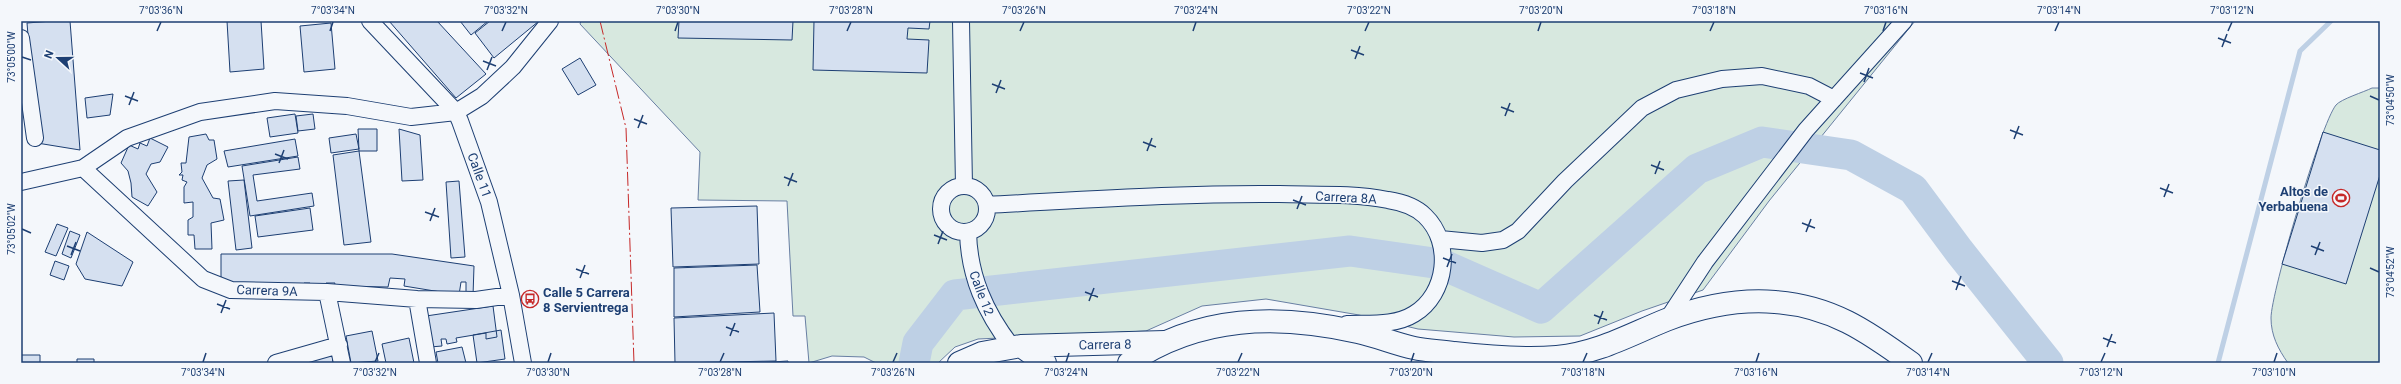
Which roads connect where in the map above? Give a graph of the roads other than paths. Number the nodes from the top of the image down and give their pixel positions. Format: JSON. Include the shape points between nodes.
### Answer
{"nodes":[{"id":1,"x":370,"y":21,"type":"edge"},
{"id":2,"x":550,"y":21,"type":"edge"},
{"id":3,"x":961,"y":21,"type":"edge"},
{"id":4,"x":1904,"y":21,"type":"edge"},
{"id":5,"x":21,"y":38,"type":"edge"},
{"id":6,"x":1834,"y":99,"type":"junction"},
{"id":7,"x":456,"y":112,"type":"junction"},
{"id":8,"x":35,"y":138,"type":"dead end"},
{"id":9,"x":83,"y":168,"type":"junction"},
{"id":10,"x":21,"y":182,"type":"edge"},
{"id":11,"x":964,"y":186,"type":"junction"},
{"id":12,"x":987,"y":205,"type":"junction"},
{"id":13,"x":968,"y":232,"type":"junction"},
{"id":14,"x":1440,"y":239,"type":"junction"},
{"id":15,"x":327,"y":292,"type":"junction"},
{"id":16,"x":511,"y":296,"type":"junction"},
{"id":17,"x":416,"y":299,"type":"junction"},
{"id":18,"x":1667,"y":320,"type":"junction"},
{"id":19,"x":1325,"y":326,"type":"junction"},
{"id":20,"x":1165,"y":342,"type":"junction"},
{"id":21,"x":339,"y":345,"type":"junction"},
{"id":22,"x":1013,"y":347,"type":"junction"},
{"id":23,"x":276,"y":363,"type":"edge"},
{"id":24,"x":342,"y":363,"type":"edge"},
{"id":25,"x":428,"y":363,"type":"edge"},
{"id":26,"x":523,"y":363,"type":"edge"},
{"id":27,"x":959,"y":363,"type":"edge"},
{"id":28,"x":1045,"y":363,"type":"edge"},
{"id":29,"x":1129,"y":363,"type":"edge"},
{"id":30,"x":1912,"y":363,"type":"edge"}],
"edges":[{"from":1,"to":7,"type":"street","name":"Calle 11"},
{"from":2,"to":7,"type":"street","via":[[513,67],[482,96]]},
{"from":3,"to":11,"type":"street"},
{"from":4,"to":6,"type":"street"},
{"from":5,"to":8,"type":"street"},
{"from":6,"to":14,"type":"street","via":[[1809,86],[1762,76],[1722,78],[1676,90],[1642,108],[1565,180],[1518,231],[1503,240],[1482,243]]},
{"from":6,"to":18,"type":"street","via":[[1762,185],[1705,262]]},
{"from":7,"to":9,"type":"street","via":[[411,117],[347,106],[275,100],[200,112],[127,138]]},
{"from":7,"to":16,"type":"street","name":"Calle 11","via":[[490,202]]},
{"from":9,"to":10,"type":"street"},
{"from":9,"to":15,"type":"street","name":"Carrera 9A","via":[[203,279],[231,290]]},
{"from":11,"to":12,"type":"street","via":[[979,191]]},
{"from":11,"to":13,"type":"street","via":[[950,190],[941,211],[947,225],[953,230]]},
{"from":12,"to":13,"type":"street","via":[[985,219]]},
{"from":12,"to":14,"type":"street","name":"Carrera 8A","via":[[1240,194],[1350,195],[1407,205],[1425,216]]},
{"from":13,"to":22,"type":"street","name":"Calle 12","via":[[973,275],[995,325]]},
{"from":14,"to":19,"type":"street","name":"Carrera 8A","via":[[1444,257],[1440,285],[1425,306],[1413,315],[1394,322]]},
{"from":15,"to":17,"type":"street","name":"Carrera 9A"},
{"from":15,"to":21,"type":"street"},
{"from":16,"to":17,"type":"street","name":"Carrera 9A","via":[[476,300]]},
{"from":16,"to":26,"type":"street","name":"Calle 11"},
{"from":17,"to":25,"type":"street"},
{"from":18,"to":19,"type":"main road","via":[[1599,349],[1575,355],[1530,358],[1492,357],[1415,348],[1360,332]]},
{"from":18,"to":30,"type":"main road","via":[[1734,303],[1791,304],[1829,312],[1878,339]]},
{"from":19,"to":20,"type":"main road","via":[[1286,320],[1242,321],[1198,330]]},
{"from":20,"to":22,"type":"main road","name":"Carrera 8"},
{"from":20,"to":29,"type":"main road"},
{"from":21,"to":23,"type":"street"},
{"from":21,"to":24,"type":"street"},
{"from":22,"to":27,"type":"main road","name":"Carrera 8","via":[[982,352]]},
{"from":22,"to":28,"type":"main road"}]}
